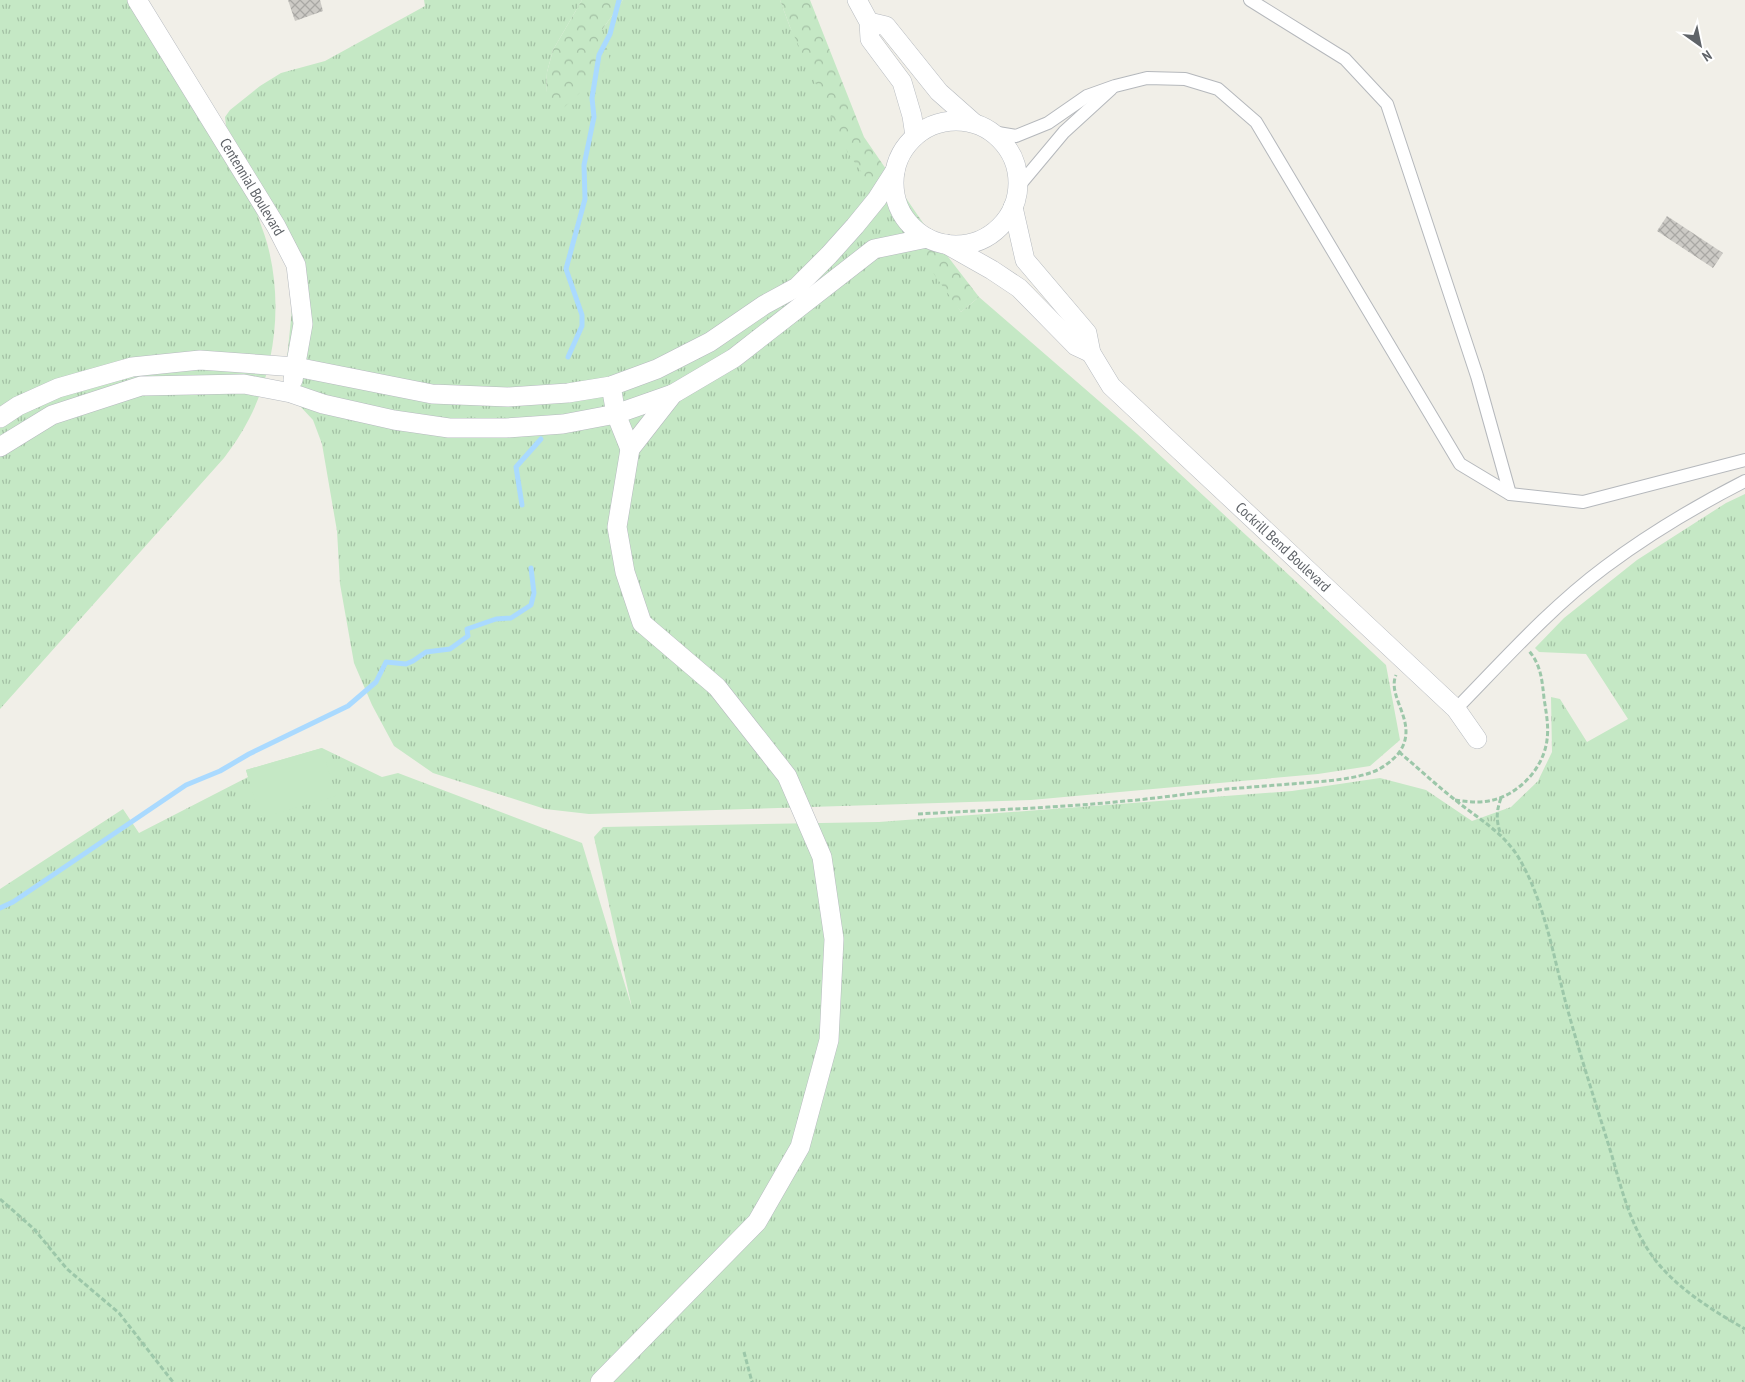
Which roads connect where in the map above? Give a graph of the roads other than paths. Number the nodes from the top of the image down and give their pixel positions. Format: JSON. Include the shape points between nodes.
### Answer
{"nodes":[{"id":1,"x":138,"y":0,"type":"edge"},
{"id":2,"x":857,"y":0,"type":"edge"},
{"id":3,"x":1250,"y":0,"type":"edge"},
{"id":4,"x":869,"y":22,"type":"junction"},
{"id":5,"x":1115,"y":86,"type":"junction"},
{"id":6,"x":974,"y":123,"type":"junction"},
{"id":7,"x":992,"y":132,"type":"junction"},
{"id":8,"x":915,"y":136,"type":"junction"},
{"id":9,"x":895,"y":171,"type":"junction"},
{"id":10,"x":1018,"y":187,"type":"junction"},
{"id":11,"x":1013,"y":208,"type":"junction"},
{"id":12,"x":927,"y":238,"type":"junction"},
{"id":13,"x":946,"y":244,"type":"junction"},
{"id":14,"x":802,"y":294,"type":"junction"},
{"id":15,"x":1091,"y":353,"type":"junction"},
{"id":16,"x":296,"y":367,"type":"junction"},
{"id":17,"x":611,"y":386,"type":"junction"},
{"id":18,"x":291,"y":393,"type":"junction"},
{"id":19,"x":673,"y":394,"type":"junction"},
{"id":20,"x":616,"y":414,"type":"junction"},
{"id":21,"x":0,"y":418,"type":"edge"},
{"id":22,"x":0,"y":447,"type":"edge"},
{"id":23,"x":630,"y":450,"type":"junction"},
{"id":24,"x":1745,"y":460,"type":"edge"},
{"id":25,"x":1745,"y":481,"type":"edge"},
{"id":26,"x":1510,"y":494,"type":"junction"},
{"id":27,"x":1456,"y":709,"type":"junction"},
{"id":28,"x":1477,"y":739,"type":"dead end"},
{"id":29,"x":600,"y":1382,"type":"edge"}],
"edges":[{"from":1,"to":16,"type":"street","name":"Centennial Boulevard","via":[[276,226],[296,265],[303,324]]},
{"from":2,"to":4,"type":"street"},
{"from":3,"to":26,"type":"street","via":[[1345,59],[1387,104],[1477,376]]},
{"from":4,"to":6,"type":"street","via":[[886,26],[939,92]]},
{"from":4,"to":8,"type":"street","via":[[870,39],[902,82]]},
{"from":5,"to":7,"type":"street","via":[[1087,96],[1048,123],[1016,136]]},
{"from":5,"to":10,"type":"street","via":[[1064,132]]},
{"from":5,"to":26,"type":"street","via":[[1147,78],[1185,79],[1218,89],[1256,122],[1460,464]]},
{"from":6,"to":7,"type":"street"},
{"from":6,"to":8,"type":"street","via":[[953,121],[932,125]]},
{"from":7,"to":10,"type":"street","via":[[1007,147],[1016,166]]},
{"from":8,"to":9,"type":"street","via":[[902,153]]},
{"from":9,"to":12,"type":"street","via":[[894,191],[900,210],[911,226]]},
{"from":9,"to":14,"type":"street","via":[[877,199],[829,255]]},
{"from":10,"to":11,"type":"street"},
{"from":11,"to":13,"type":"street","via":[[1001,225],[984,238],[966,244]]},
{"from":11,"to":15,"type":"street","name":"Cockrill Bend Boulevard","via":[[1025,260],[1087,333]]},
{"from":12,"to":13,"type":"street"},
{"from":12,"to":14,"type":"street","via":[[874,249]]},
{"from":13,"to":15,"type":"street","name":"Cockrill Bend Boulevard","via":[[1019,288],[1076,346]]},
{"from":14,"to":17,"type":"street","via":[[764,305],[710,342],[657,369]]},
{"from":14,"to":19,"type":"street","via":[[734,358]]},
{"from":15,"to":27,"type":"street","name":"Cockrill Bend Boulevard","via":[[1111,386]]},
{"from":16,"to":17,"type":"street","via":[[432,394],[508,397]]},
{"from":16,"to":18,"type":"street","name":"Centennial Boulevard"},
{"from":16,"to":21,"type":"street","via":[[200,360],[132,367],[58,388]]},
{"from":17,"to":20,"type":"street"},
{"from":18,"to":20,"type":"street","via":[[394,420],[449,428],[563,424]]},
{"from":18,"to":22,"type":"street","via":[[244,384],[141,386],[52,415]]},
{"from":19,"to":20,"type":"street"},
{"from":19,"to":23,"type":"street"},
{"from":20,"to":23,"type":"street"},
{"from":23,"to":29,"type":"street","via":[[616,527],[625,572],[642,623],[717,687],[787,776],[822,857],[834,939],[829,1040],[800,1147],[757,1222]]},
{"from":24,"to":26,"type":"street","via":[[1583,502]]},
{"from":25,"to":27,"type":"street","via":[[1657,531],[1604,567],[1550,614]]},
{"from":27,"to":28,"type":"street","name":"Cockrill Bend Boulevard"}]}
